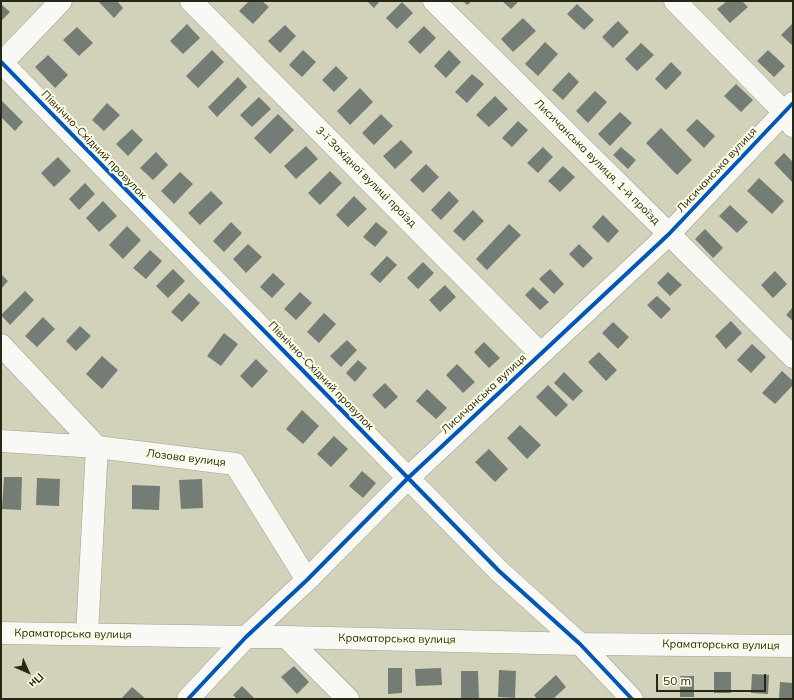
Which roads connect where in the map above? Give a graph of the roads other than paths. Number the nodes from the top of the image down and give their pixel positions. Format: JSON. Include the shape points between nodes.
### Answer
{"nodes":[{"id":1,"x":61,"y":1,"type":"edge"},
{"id":2,"x":191,"y":1,"type":"edge"},
{"id":3,"x":434,"y":1,"type":"edge"},
{"id":4,"x":675,"y":1,"type":"edge"},
{"id":5,"x":1,"y":63,"type":"edge"},
{"id":6,"x":790,"y":114,"type":"edge"},
{"id":7,"x":669,"y":234,"type":"junction"},
{"id":8,"x":1,"y":345,"type":"edge"},
{"id":9,"x":540,"y":353,"type":"junction"},
{"id":10,"x":792,"y":353,"type":"edge"},
{"id":11,"x":1,"y":442,"type":"edge"},
{"id":12,"x":97,"y":447,"type":"junction"},
{"id":13,"x":408,"y":478,"type":"junction"},
{"id":14,"x":307,"y":580,"type":"junction"},
{"id":15,"x":1,"y":633,"type":"edge"},
{"id":16,"x":87,"y":634,"type":"junction"},
{"id":17,"x":246,"y":637,"type":"junction"},
{"id":18,"x":286,"y":637,"type":"junction"},
{"id":19,"x":580,"y":644,"type":"junction"},
{"id":20,"x":793,"y":646,"type":"edge"},
{"id":21,"x":188,"y":699,"type":"edge"},
{"id":22,"x":348,"y":699,"type":"edge"},
{"id":23,"x":632,"y":699,"type":"edge"}],
"edges":[{"from":1,"to":5,"type":"street"},
{"from":2,"to":9,"type":"street","name":"3-ї Західної вулиці проїзд"},
{"from":3,"to":7,"type":"street","name":"Лисичанська вулиця, 1-й проїзд"},
{"from":4,"to":6,"type":"street"},
{"from":5,"to":13,"type":"street","name":"Північно-Східний провулок"},
{"from":6,"to":7,"type":"street","name":"Лисичанська вулиця"},
{"from":7,"to":9,"type":"street","name":"Лисичанська вулиця"},
{"from":7,"to":10,"type":"street","name":"Лисичанська вулиця, 1-й проїзд"},
{"from":8,"to":12,"type":"street"},
{"from":9,"to":13,"type":"street","name":"Лисичанська вулиця"},
{"from":11,"to":12,"type":"street","name":"Лозова вулиця"},
{"from":12,"to":14,"type":"street","name":"Лозова вулиця","via":[[234,464]]},
{"from":12,"to":16,"type":"street"},
{"from":13,"to":14,"type":"street","name":"Лисичанська вулиця"},
{"from":13,"to":19,"type":"street","name":"Північно-Східний провулок","via":[[499,571]]},
{"from":14,"to":17,"type":"street","name":"Лисичанська вулиця"},
{"from":15,"to":16,"type":"street","name":"Краматорська вулиця"},
{"from":16,"to":17,"type":"street","name":"Краматорська вулиця"},
{"from":17,"to":18,"type":"street","name":"Краматорська вулиця"},
{"from":17,"to":21,"type":"street","name":"Лисичанська вулиця"},
{"from":18,"to":19,"type":"street","name":"Краматорська вулиця"},
{"from":18,"to":22,"type":"street"},
{"from":19,"to":20,"type":"street","name":"Краматорська вулиця"},
{"from":19,"to":23,"type":"street","name":"Північно-Східний провулок"}]}
